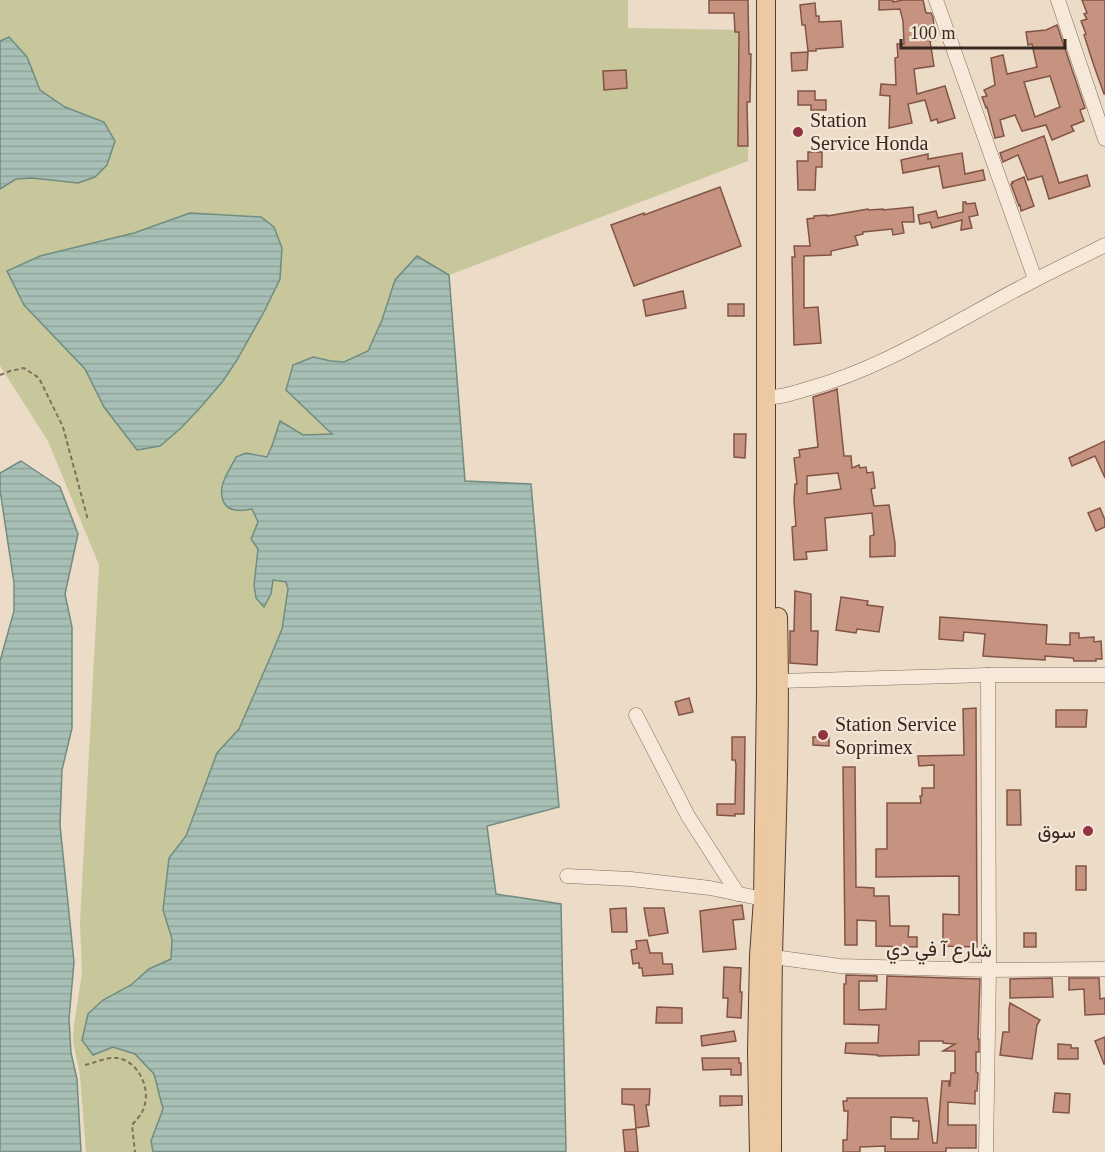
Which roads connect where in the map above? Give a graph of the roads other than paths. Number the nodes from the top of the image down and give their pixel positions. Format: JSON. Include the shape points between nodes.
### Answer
{"nodes":[{"id":1,"x":766,"y":0,"type":"edge"},
{"id":2,"x":778,"y":0,"type":"edge"},
{"id":3,"x":936,"y":0,"type":"edge"},
{"id":4,"x":1058,"y":0,"type":"edge"},
{"id":5,"x":1105,"y":139,"type":"edge"},
{"id":6,"x":1105,"y":245,"type":"edge"},
{"id":7,"x":1035,"y":279,"type":"junction"},
{"id":8,"x":771,"y":397,"type":"junction"},
{"id":9,"x":988,"y":675,"type":"junction"},
{"id":10,"x":1105,"y":675,"type":"edge"},
{"id":11,"x":780,"y":681,"type":"junction"},
{"id":12,"x":636,"y":715,"type":"dead end"},
{"id":13,"x":567,"y":876,"type":"dead end"},
{"id":14,"x":738,"y":894,"type":"junction"},
{"id":15,"x":763,"y":899,"type":"junction"},
{"id":16,"x":766,"y":956,"type":"junction"},
{"id":17,"x":1105,"y":969,"type":"edge"},
{"id":18,"x":989,"y":970,"type":"junction"},
{"id":19,"x":759,"y":1152,"type":"edge"},
{"id":20,"x":772,"y":1152,"type":"edge"},
{"id":21,"x":986,"y":1152,"type":"edge"}],
"edges":[{"from":1,"to":8,"type":"main road","via":[[765,283]]},
{"from":2,"to":8,"type":"main road"},
{"from":3,"to":7,"type":"street"},
{"from":4,"to":5,"type":"street"},
{"from":6,"to":7,"type":"street"},
{"from":7,"to":8,"type":"street","via":[[864,370]]},
{"from":8,"to":11,"type":"main road"},
{"from":8,"to":15,"type":"main road"},
{"from":9,"to":10,"type":"street"},
{"from":9,"to":11,"type":"street"},
{"from":9,"to":18,"type":"street"},
{"from":11,"to":16,"type":"main road","via":[[777,852]]},
{"from":12,"to":14,"type":"street","via":[[688,816]]},
{"from":13,"to":14,"type":"street","via":[[631,879]]},
{"from":14,"to":15,"type":"street"},
{"from":15,"to":16,"type":"main road"},
{"from":16,"to":18,"type":"street","name":"شارع آ في دي","via":[[840,966]]},
{"from":16,"to":19,"type":"main road","via":[[757,1051]]},
{"from":16,"to":20,"type":"main road"},
{"from":17,"to":18,"type":"street","name":"شارع آ في دي"},
{"from":18,"to":21,"type":"street"}]}
